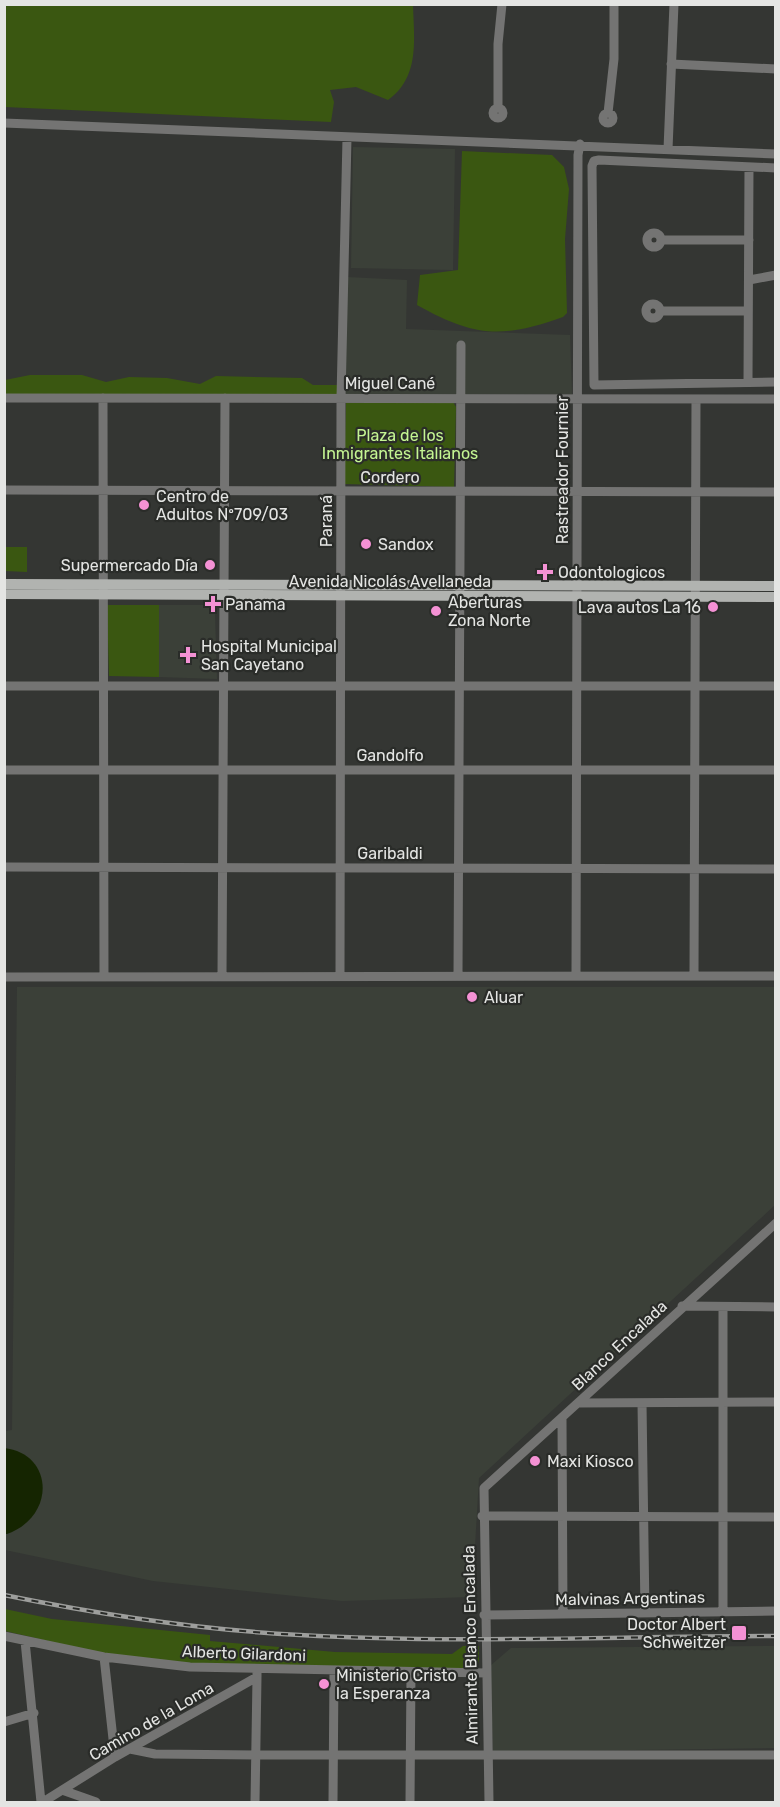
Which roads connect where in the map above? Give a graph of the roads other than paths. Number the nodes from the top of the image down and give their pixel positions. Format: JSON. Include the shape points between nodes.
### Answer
{"nodes":[{"id":1,"x":502,"y":4,"type":"edge"},
{"id":2,"x":614,"y":4,"type":"edge"},
{"id":3,"x":674,"y":4,"type":"edge"},
{"id":4,"x":672,"y":64,"type":"junction"},
{"id":5,"x":776,"y":69,"type":"edge"},
{"id":6,"x":498,"y":108,"type":"dead end"},
{"id":7,"x":608,"y":113,"type":"dead end"},
{"id":8,"x":4,"y":123,"type":"edge"},
{"id":9,"x":347,"y":138,"type":"junction"},
{"id":10,"x":580,"y":144,"type":"junction"},
{"id":11,"x":668,"y":149,"type":"junction"},
{"id":12,"x":776,"y":154,"type":"edge"},
{"id":13,"x":749,"y":167,"type":"junction"},
{"id":14,"x":776,"y":168,"type":"edge"},
{"id":15,"x":661,"y":240,"type":"dead end"},
{"id":16,"x":749,"y":240,"type":"junction"},
{"id":17,"x":776,"y":270,"type":"edge"},
{"id":18,"x":776,"y":275,"type":"edge"},
{"id":19,"x":749,"y":277,"type":"junction"},
{"id":20,"x":660,"y":310,"type":"dead end"},
{"id":21,"x":748,"y":311,"type":"junction"},
{"id":22,"x":461,"y":345,"type":"dead end"},
{"id":23,"x":748,"y":382,"type":"junction"},
{"id":24,"x":776,"y":382,"type":"edge"},
{"id":25,"x":4,"y":398,"type":"edge"},
{"id":26,"x":103,"y":398,"type":"junction"},
{"id":27,"x":225,"y":398,"type":"junction"},
{"id":28,"x":341,"y":398,"type":"junction"},
{"id":29,"x":461,"y":398,"type":"junction"},
{"id":30,"x":577,"y":398,"type":"junction"},
{"id":31,"x":696,"y":399,"type":"junction"},
{"id":32,"x":776,"y":399,"type":"edge"},
{"id":33,"x":4,"y":490,"type":"edge"},
{"id":34,"x":103,"y":491,"type":"junction"},
{"id":35,"x":225,"y":491,"type":"junction"},
{"id":36,"x":341,"y":492,"type":"junction"},
{"id":37,"x":460,"y":492,"type":"junction"},
{"id":38,"x":577,"y":492,"type":"junction"},
{"id":39,"x":696,"y":492,"type":"junction"},
{"id":40,"x":776,"y":492,"type":"edge"},
{"id":41,"x":4,"y":584,"type":"edge"},
{"id":42,"x":776,"y":586,"type":"edge"},
{"id":43,"x":103,"y":590,"type":"junction"},
{"id":44,"x":224,"y":590,"type":"junction"},
{"id":45,"x":341,"y":590,"type":"junction"},
{"id":46,"x":460,"y":591,"type":"junction"},
{"id":47,"x":577,"y":591,"type":"junction"},
{"id":48,"x":696,"y":591,"type":"junction"},
{"id":49,"x":4,"y":594,"type":"edge"},
{"id":50,"x":776,"y":597,"type":"edge"},
{"id":51,"x":4,"y":686,"type":"edge"},
{"id":52,"x":103,"y":686,"type":"junction"},
{"id":53,"x":223,"y":686,"type":"junction"},
{"id":54,"x":341,"y":686,"type":"junction"},
{"id":55,"x":459,"y":686,"type":"junction"},
{"id":56,"x":577,"y":686,"type":"junction"},
{"id":57,"x":695,"y":686,"type":"junction"},
{"id":58,"x":776,"y":686,"type":"edge"},
{"id":59,"x":4,"y":770,"type":"edge"},
{"id":60,"x":223,"y":770,"type":"junction"},
{"id":61,"x":341,"y":770,"type":"junction"},
{"id":62,"x":459,"y":770,"type":"junction"},
{"id":63,"x":577,"y":770,"type":"junction"},
{"id":64,"x":695,"y":770,"type":"junction"},
{"id":65,"x":776,"y":770,"type":"edge"},
{"id":66,"x":104,"y":771,"type":"junction"},
{"id":67,"x":4,"y":867,"type":"edge"},
{"id":68,"x":104,"y":867,"type":"junction"},
{"id":69,"x":222,"y":867,"type":"junction"},
{"id":70,"x":340,"y":868,"type":"junction"},
{"id":71,"x":458,"y":868,"type":"junction"},
{"id":72,"x":576,"y":868,"type":"junction"},
{"id":73,"x":695,"y":869,"type":"junction"},
{"id":74,"x":776,"y":869,"type":"edge"},
{"id":75,"x":694,"y":975,"type":"junction"},
{"id":76,"x":222,"y":976,"type":"junction"},
{"id":77,"x":340,"y":976,"type":"junction"},
{"id":78,"x":458,"y":976,"type":"junction"},
{"id":79,"x":576,"y":976,"type":"junction"},
{"id":80,"x":776,"y":976,"type":"edge"},
{"id":81,"x":4,"y":977,"type":"edge"},
{"id":82,"x":104,"y":977,"type":"junction"},
{"id":83,"x":776,"y":1223,"type":"edge"},
{"id":84,"x":682,"y":1306,"type":"junction"},
{"id":85,"x":723,"y":1306,"type":"junction"},
{"id":86,"x":776,"y":1307,"type":"edge"},
{"id":87,"x":776,"y":1402,"type":"edge"},
{"id":88,"x":579,"y":1403,"type":"junction"},
{"id":89,"x":642,"y":1403,"type":"junction"},
{"id":90,"x":722,"y":1403,"type":"junction"},
{"id":91,"x":562,"y":1419,"type":"junction"},
{"id":92,"x":484,"y":1488,"type":"joint"},
{"id":93,"x":562,"y":1515,"type":"junction"},
{"id":94,"x":643,"y":1515,"type":"junction"},
{"id":95,"x":482,"y":1516,"type":"junction"},
{"id":96,"x":724,"y":1517,"type":"junction"},
{"id":97,"x":776,"y":1517,"type":"edge"},
{"id":98,"x":776,"y":1611,"type":"edge"},
{"id":99,"x":723,"y":1612,"type":"junction"},
{"id":100,"x":645,"y":1613,"type":"junction"},
{"id":101,"x":563,"y":1614,"type":"junction"},
{"id":102,"x":484,"y":1615,"type":"junction"},
{"id":103,"x":4,"y":1636,"type":"edge"},
{"id":104,"x":25,"y":1641,"type":"junction"},
{"id":105,"x":104,"y":1657,"type":"junction"},
{"id":106,"x":334,"y":1671,"type":"junction"},
{"id":107,"x":411,"y":1672,"type":"junction"},
{"id":108,"x":257,"y":1673,"type":"junction"},
{"id":109,"x":486,"y":1673,"type":"junction"},
{"id":110,"x":34,"y":1713,"type":"junction"},
{"id":111,"x":4,"y":1722,"type":"edge"},
{"id":112,"x":130,"y":1749,"type":"junction"},
{"id":113,"x":256,"y":1755,"type":"junction"},
{"id":114,"x":334,"y":1755,"type":"junction"},
{"id":115,"x":411,"y":1755,"type":"junction"},
{"id":116,"x":776,"y":1755,"type":"edge"},
{"id":117,"x":116,"y":1757,"type":"junction"},
{"id":118,"x":487,"y":1757,"type":"junction"},
{"id":119,"x":55,"y":1796,"type":"edge"},
{"id":120,"x":42,"y":1803,"type":"edge"},
{"id":121,"x":96,"y":1803,"type":"edge"},
{"id":122,"x":255,"y":1803,"type":"edge"},
{"id":123,"x":333,"y":1803,"type":"edge"},
{"id":124,"x":410,"y":1803,"type":"edge"},
{"id":125,"x":489,"y":1803,"type":"edge"}],
"edges":[{"from":1,"to":6,"type":"street"},
{"from":2,"to":7,"type":"street","via":[[614,59]]},
{"from":3,"to":4,"type":"street"},
{"from":4,"to":5,"type":"street"},
{"from":4,"to":11,"type":"street"},
{"from":8,"to":9,"type":"street"},
{"from":9,"to":10,"type":"street"},
{"from":9,"to":28,"type":"street","name":"Paraná"},
{"from":10,"to":11,"type":"street"},
{"from":10,"to":30,"type":"street","name":"Rastreador Fournier"},
{"from":11,"to":12,"type":"street"},
{"from":13,"to":14,"type":"street"},
{"from":13,"to":16,"type":"street"},
{"from":13,"to":23,"type":"street","via":[[594,161],[594,385]]},
{"from":15,"to":16,"type":"street"},
{"from":16,"to":19,"type":"street"},
{"from":17,"to":19,"type":"street"},
{"from":18,"to":19,"type":"street"},
{"from":19,"to":21,"type":"street"},
{"from":20,"to":21,"type":"street"},
{"from":21,"to":23,"type":"street"},
{"from":22,"to":29,"type":"street"},
{"from":23,"to":24,"type":"street"},
{"from":25,"to":26,"type":"street","name":"Miguel Cané"},
{"from":26,"to":27,"type":"street","name":"Miguel Cané"},
{"from":26,"to":34,"type":"street"},
{"from":27,"to":28,"type":"street","name":"Miguel Cané"},
{"from":27,"to":35,"type":"street"},
{"from":28,"to":29,"type":"street","name":"Miguel Cané"},
{"from":28,"to":36,"type":"street","name":"Paraná"},
{"from":29,"to":30,"type":"street","name":"Miguel Cané"},
{"from":29,"to":37,"type":"street"},
{"from":30,"to":31,"type":"street","name":"Miguel Cané"},
{"from":30,"to":38,"type":"street","name":"Rastreador Fournier"},
{"from":31,"to":32,"type":"street","name":"Miguel Cané"},
{"from":31,"to":39,"type":"street"},
{"from":33,"to":34,"type":"street","name":"Cordero"},
{"from":34,"to":35,"type":"street","name":"Cordero"},
{"from":34,"to":43,"type":"street"},
{"from":35,"to":36,"type":"street","name":"Cordero"},
{"from":35,"to":44,"type":"street"},
{"from":36,"to":37,"type":"street","name":"Cordero"},
{"from":36,"to":45,"type":"street","name":"Paraná"},
{"from":37,"to":38,"type":"street","name":"Cordero"},
{"from":37,"to":46,"type":"street"},
{"from":38,"to":39,"type":"street","name":"Cordero"},
{"from":38,"to":47,"type":"street","name":"Rastreador Fournier"},
{"from":39,"to":40,"type":"street","name":"Cordero"},
{"from":39,"to":48,"type":"street"},
{"from":41,"to":43,"type":"main road","name":"Avenida Nicolás Avellaneda"},
{"from":42,"to":48,"type":"main road","name":"Avenida Nicolás Avellaneda"},
{"from":43,"to":44,"type":"main road","name":"Avenida Nicolás Avellaneda"},
{"from":43,"to":49,"type":"main road","name":"Avenida Nicolás Avellaneda"},
{"from":43,"to":52,"type":"street"},
{"from":44,"to":45,"type":"main road","name":"Avenida Nicolás Avellaneda"},
{"from":44,"to":53,"type":"street"},
{"from":45,"to":46,"type":"main road","name":"Avenida Nicolás Avellaneda"},
{"from":45,"to":54,"type":"street","name":"Paraná"},
{"from":46,"to":47,"type":"main road","name":"Avenida Nicolás Avellaneda"},
{"from":46,"to":55,"type":"street"},
{"from":47,"to":48,"type":"main road","name":"Avenida Nicolás Avellaneda"},
{"from":47,"to":56,"type":"street","name":"Rastreador Fournier"},
{"from":48,"to":50,"type":"main road","name":"Avenida Nicolás Avellaneda"},
{"from":48,"to":57,"type":"street"},
{"from":51,"to":52,"type":"street"},
{"from":52,"to":53,"type":"street"},
{"from":52,"to":66,"type":"street"},
{"from":53,"to":54,"type":"street"},
{"from":53,"to":60,"type":"street"},
{"from":54,"to":55,"type":"street"},
{"from":54,"to":61,"type":"street","name":"Paraná"},
{"from":55,"to":56,"type":"street"},
{"from":55,"to":62,"type":"street"},
{"from":56,"to":57,"type":"street"},
{"from":56,"to":63,"type":"street","name":"Rastreador Fournier"},
{"from":57,"to":58,"type":"street"},
{"from":57,"to":64,"type":"street"},
{"from":59,"to":66,"type":"street","name":"Gandolfo"},
{"from":60,"to":61,"type":"street","name":"Gandolfo"},
{"from":60,"to":66,"type":"street","name":"Gandolfo"},
{"from":60,"to":69,"type":"street"},
{"from":61,"to":62,"type":"street","name":"Gandolfo"},
{"from":61,"to":70,"type":"street","name":"Paraná"},
{"from":62,"to":63,"type":"street","name":"Gandolfo"},
{"from":62,"to":71,"type":"street"},
{"from":63,"to":64,"type":"street","name":"Gandolfo"},
{"from":63,"to":72,"type":"street","name":"Rastreador Fournier"},
{"from":64,"to":65,"type":"street","name":"Gandolfo"},
{"from":64,"to":73,"type":"street"},
{"from":66,"to":68,"type":"street"},
{"from":67,"to":68,"type":"street","name":"Garibaldi"},
{"from":68,"to":69,"type":"street","name":"Garibaldi"},
{"from":68,"to":82,"type":"street"},
{"from":69,"to":70,"type":"street","name":"Garibaldi"},
{"from":69,"to":76,"type":"street"},
{"from":70,"to":71,"type":"street","name":"Garibaldi"},
{"from":70,"to":77,"type":"street","name":"Paraná"},
{"from":71,"to":72,"type":"street","name":"Garibaldi"},
{"from":71,"to":78,"type":"street"},
{"from":72,"to":73,"type":"street","name":"Garibaldi"},
{"from":72,"to":79,"type":"street","name":"Rastreador Fournier"},
{"from":73,"to":74,"type":"street","name":"Garibaldi"},
{"from":73,"to":75,"type":"street"},
{"from":75,"to":79,"type":"street"},
{"from":75,"to":80,"type":"street"},
{"from":76,"to":77,"type":"street"},
{"from":76,"to":82,"type":"street"},
{"from":77,"to":78,"type":"street"},
{"from":78,"to":79,"type":"street"},
{"from":81,"to":82,"type":"street"},
{"from":83,"to":84,"type":"street","name":"Blanco Encalada"},
{"from":84,"to":85,"type":"street"},
{"from":84,"to":88,"type":"street","name":"Blanco Encalada"},
{"from":85,"to":86,"type":"street"},
{"from":85,"to":90,"type":"street"},
{"from":87,"to":90,"type":"street"},
{"from":88,"to":89,"type":"street"},
{"from":88,"to":91,"type":"street","name":"Blanco Encalada"},
{"from":89,"to":90,"type":"street"},
{"from":89,"to":94,"type":"street"},
{"from":90,"to":96,"type":"street"},
{"from":91,"to":92,"type":"street","name":"Blanco Encalada"},
{"from":91,"to":93,"type":"street"},
{"from":92,"to":95,"type":"street","name":"Almirante Blanco Encalada"},
{"from":93,"to":94,"type":"street"},
{"from":93,"to":95,"type":"street"},
{"from":93,"to":101,"type":"street"},
{"from":94,"to":96,"type":"street"},
{"from":94,"to":100,"type":"street"},
{"from":95,"to":102,"type":"street","name":"Almirante Blanco Encalada"},
{"from":96,"to":97,"type":"street"},
{"from":96,"to":99,"type":"street"},
{"from":98,"to":99,"type":"street","name":"Malvinas Argentinas"},
{"from":99,"to":100,"type":"street","name":"Malvinas Argentinas"},
{"from":100,"to":101,"type":"street","name":"Malvinas Argentinas"},
{"from":101,"to":102,"type":"street","name":"Malvinas Argentinas"},
{"from":102,"to":109,"type":"street","name":"Almirante Blanco Encalada"},
{"from":103,"to":104,"type":"street","name":"Alberto Gilardoni"},
{"from":104,"to":105,"type":"street","name":"Alberto Gilardoni"},
{"from":104,"to":110,"type":"street"},
{"from":105,"to":108,"type":"street","name":"Alberto Gilardoni"},
{"from":105,"to":117,"type":"street"},
{"from":106,"to":107,"type":"street","name":"Alberto Gilardoni"},
{"from":106,"to":108,"type":"street","name":"Alberto Gilardoni"},
{"from":106,"to":114,"type":"street"},
{"from":107,"to":109,"type":"street","name":"Alberto Gilardoni"},
{"from":107,"to":115,"type":"street"},
{"from":108,"to":112,"type":"street","name":"Camino de la Loma"},
{"from":108,"to":113,"type":"street"},
{"from":109,"to":118,"type":"street","name":"Almirante Blanco Encalada"},
{"from":110,"to":111,"type":"street"},
{"from":110,"to":120,"type":"street"},
{"from":112,"to":113,"type":"street","via":[[155,1754]]},
{"from":112,"to":117,"type":"street","name":"Camino de la Loma"},
{"from":113,"to":114,"type":"street"},
{"from":113,"to":122,"type":"street"},
{"from":114,"to":115,"type":"street"},
{"from":114,"to":123,"type":"street"},
{"from":115,"to":118,"type":"street"},
{"from":115,"to":124,"type":"street"},
{"from":116,"to":118,"type":"street"},
{"from":117,"to":119,"type":"street","name":"Camino de la Loma"},
{"from":118,"to":125,"type":"street","name":"Almirante Blanco Encalada"},
{"from":119,"to":120,"type":"street","name":"Camino de la Loma"},
{"from":119,"to":121,"type":"street"}]}
